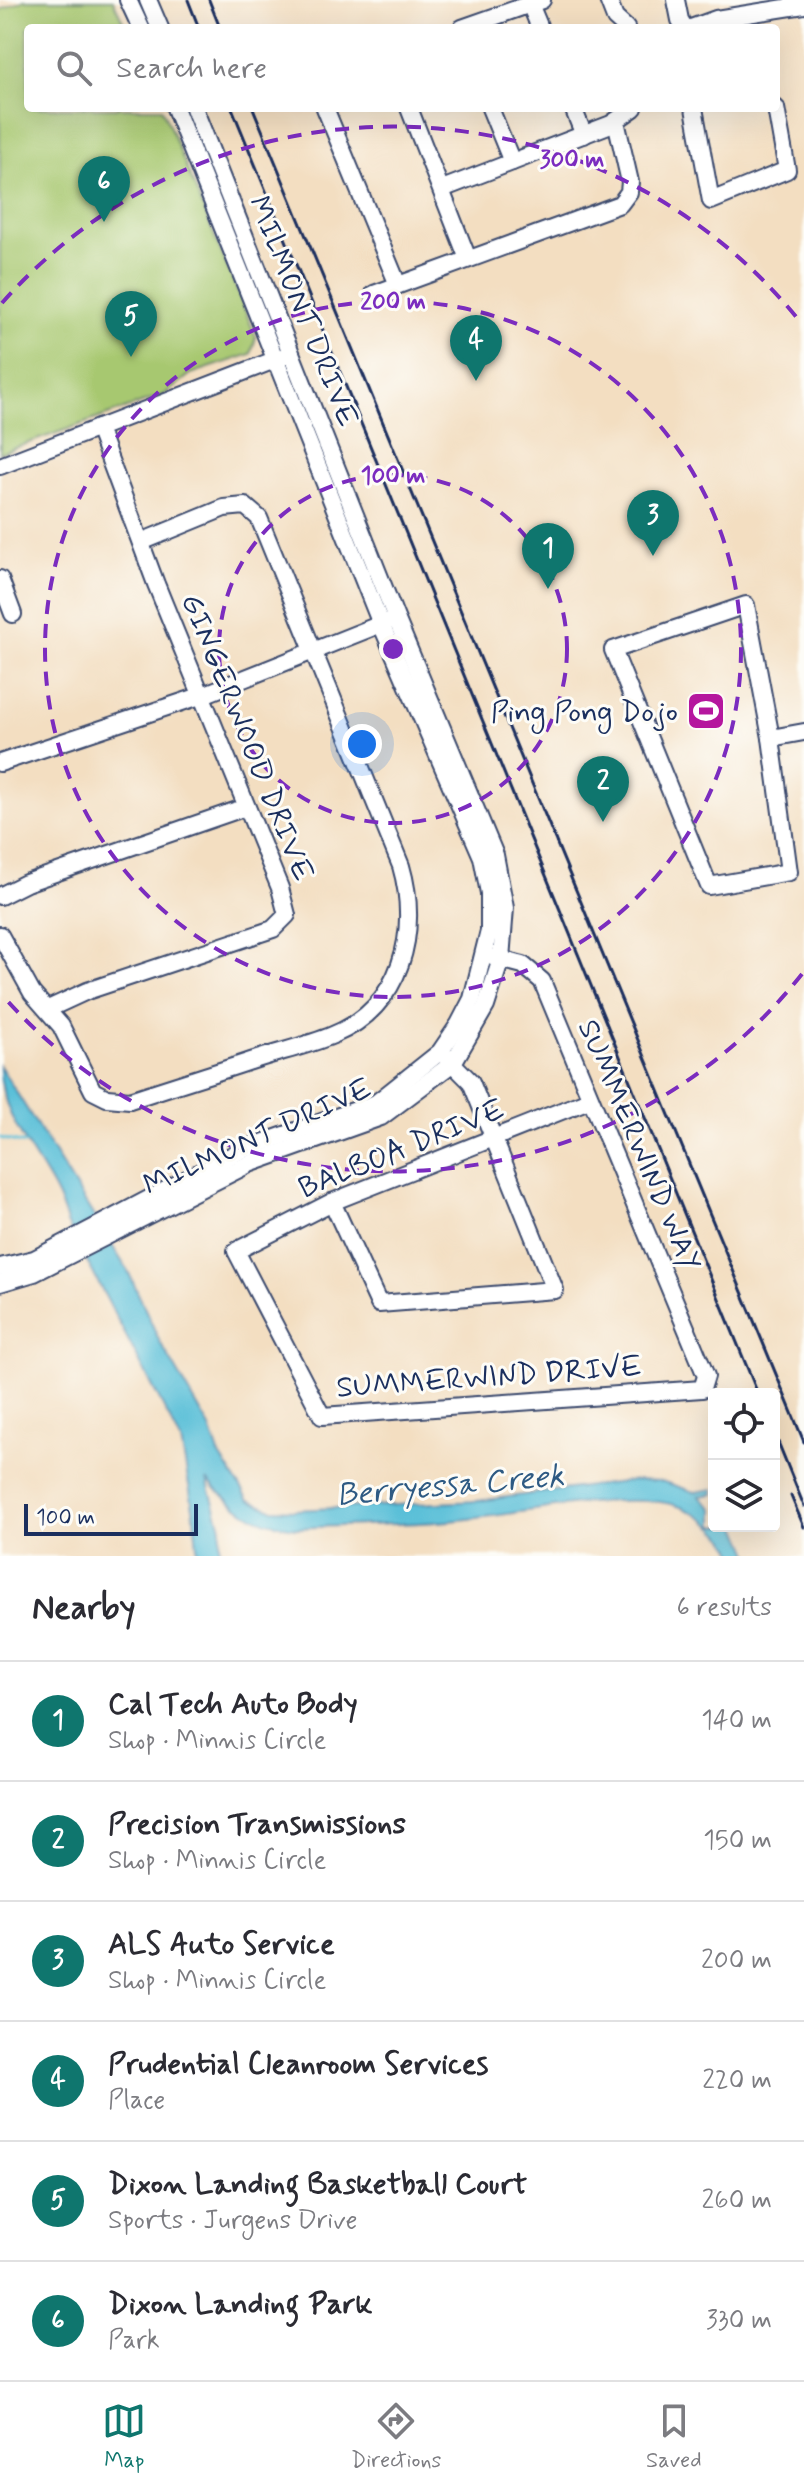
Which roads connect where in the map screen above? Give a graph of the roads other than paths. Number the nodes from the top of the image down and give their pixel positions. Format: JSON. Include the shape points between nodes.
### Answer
{"nodes":[{"id":1,"x":128,"y":0,"type":"edge"},
{"id":2,"x":148,"y":0,"type":"edge"},
{"id":3,"x":608,"y":0,"type":"edge"},
{"id":4,"x":676,"y":0,"type":"edge"},
{"id":5,"x":536,"y":2,"type":"edge"},
{"id":6,"x":804,"y":5,"type":"edge"},
{"id":7,"x":760,"y":13,"type":"edge"},
{"id":8,"x":139,"y":24,"type":"edge"},
{"id":9,"x":158,"y":24,"type":"edge"},
{"id":10,"x":473,"y":24,"type":"edge"},
{"id":11,"x":539,"y":24,"type":"edge"},
{"id":12,"x":622,"y":24,"type":"edge"},
{"id":13,"x":684,"y":24,"type":"edge"},
{"id":14,"x":707,"y":24,"type":"edge"},
{"id":15,"x":177,"y":112,"type":"edge"},
{"id":16,"x":195,"y":112,"type":"edge"},
{"id":17,"x":327,"y":112,"type":"edge"},
{"id":18,"x":411,"y":112,"type":"edge"},
{"id":19,"x":492,"y":112,"type":"edge"},
{"id":20,"x":575,"y":112,"type":"edge"},
{"id":21,"x":628,"y":112,"type":"edge"},
{"id":22,"x":695,"y":112,"type":"edge"},
{"id":23,"x":777,"y":112,"type":"edge"},
{"id":24,"x":616,"y":121,"type":"junction"},
{"id":25,"x":584,"y":135,"type":"junction"},
{"id":26,"x":512,"y":162,"type":"junction"},
{"id":27,"x":442,"y":189,"type":"junction"},
{"id":28,"x":468,"y":259,"type":"junction"},
{"id":29,"x":398,"y":285,"type":"junction"},
{"id":30,"x":374,"y":294,"type":"dead end"},
{"id":31,"x":283,"y":357,"type":"junction"},
{"id":32,"x":98,"y":428,"type":"junction"},
{"id":33,"x":0,"y":466,"type":"edge"},
{"id":34,"x":141,"y":542,"type":"junction"},
{"id":35,"x":0,"y":579,"type":"edge"},
{"id":36,"x":13,"y":614,"type":"dead end"},
{"id":37,"x":389,"y":621,"type":"junction"},
{"id":38,"x":312,"y":650,"type":"junction"},
{"id":39,"x":203,"y":695,"type":"junction"},
{"id":40,"x":804,"y":732,"type":"edge"},
{"id":41,"x":771,"y":738,"type":"junction"},
{"id":42,"x":0,"y":763,"type":"edge"},
{"id":43,"x":246,"y":807,"type":"junction"},
{"id":44,"x":0,"y":896,"type":"edge"},
{"id":45,"x":0,"y":935,"type":"edge"},
{"id":46,"x":494,"y":957,"type":"junction"},
{"id":47,"x":48,"y":1009,"type":"junction"},
{"id":48,"x":446,"y":1058,"type":"junction"},
{"id":49,"x":589,"y":1100,"type":"junction"},
{"id":50,"x":495,"y":1140,"type":"junction"},
{"id":51,"x":332,"y":1202,"type":"junction"},
{"id":52,"x":236,"y":1251,"type":"joint"},
{"id":53,"x":58,"y":1254,"type":"junction"},
{"id":54,"x":0,"y":1267,"type":"edge"},
{"id":55,"x":0,"y":1283,"type":"edge"},
{"id":56,"x":702,"y":1389,"type":"joint"}],
"edges":[{"from":1,"to":8,"type":"street"},
{"from":2,"to":9,"type":"street"},
{"from":3,"to":12,"type":"street"},
{"from":4,"to":13,"type":"street"},
{"from":5,"to":10,"type":"street"},
{"from":5,"to":11,"type":"street"},
{"from":6,"to":7,"type":"street"},
{"from":7,"to":14,"type":"street"},
{"from":15,"to":31,"type":"street","name":"MILMONT DRIVE"},
{"from":16,"to":31,"type":"street","name":"MILMONT DRIVE"},
{"from":17,"to":29,"type":"street"},
{"from":18,"to":27,"type":"street"},
{"from":19,"to":26,"type":"street"},
{"from":20,"to":25,"type":"street"},
{"from":21,"to":24,"type":"street"},
{"from":22,"to":23,"type":"street","via":[[711,201],[787,170]]},
{"from":24,"to":25,"type":"street"},
{"from":24,"to":28,"type":"street","via":[[630,182],[625,200]]},
{"from":25,"to":26,"type":"street"},
{"from":26,"to":27,"type":"street"},
{"from":27,"to":28,"type":"street"},
{"from":28,"to":29,"type":"street"},
{"from":29,"to":30,"type":"street"},
{"from":31,"to":32,"type":"street"},
{"from":31,"to":37,"type":"street","name":"MILMONT DRIVE"},
{"from":32,"to":33,"type":"street"},
{"from":32,"to":34,"type":"street","name":"GINGERWOOD DRIVE"},
{"from":34,"to":38,"type":"street","via":[[224,508],[245,506],[259,518]]},
{"from":34,"to":39,"type":"street","name":"GINGERWOOD DRIVE"},
{"from":35,"to":36,"type":"street"},
{"from":37,"to":38,"type":"street"},
{"from":37,"to":46,"type":"street","name":"MILMONT DRIVE","via":[[495,855],[505,908]]},
{"from":38,"to":39,"type":"street"},
{"from":38,"to":47,"type":"street","via":[[410,898],[409,934],[388,988],[372,1009],[336,1034],[130,1100],[93,1091]]},
{"from":39,"to":42,"type":"street"},
{"from":39,"to":43,"type":"street","name":"GINGERWOOD DRIVE"},
{"from":40,"to":41,"type":"street"},
{"from":41,"to":41,"type":"street","via":[[746,605],[613,650],[709,886],[789,872]]},
{"from":43,"to":44,"type":"street"},
{"from":43,"to":47,"type":"street","name":"GINGERWOOD DRIVE","via":[[287,915],[273,929]]},
{"from":45,"to":47,"type":"street","via":[[32,993]]},
{"from":46,"to":48,"type":"street","name":"MILMONT DRIVE","via":[[486,1006]]},
{"from":46,"to":49,"type":"street","name":"SUMMERWIND WAY","via":[[523,965],[542,981]]},
{"from":48,"to":50,"type":"street","via":[[471,1082]]},
{"from":48,"to":53,"type":"street","name":"MILMONT DRIVE","via":[[381,1117],[249,1164],[124,1218]]},
{"from":49,"to":50,"type":"street","name":"BALBOA DRIVE"},
{"from":49,"to":56,"type":"street","name":"SUMMERWIND WAY","via":[[706,1376]]},
{"from":50,"to":51,"type":"street","name":"BALBOA DRIVE"},
{"from":50,"to":51,"type":"street","via":[[555,1290],[379,1304]]},
{"from":51,"to":52,"type":"street","name":"BALBOA DRIVE"},
{"from":52,"to":56,"type":"street","name":"SUMMERWIND DRIVE","via":[[322,1416]]},
{"from":53,"to":54,"type":"street"},
{"from":53,"to":55,"type":"street","via":[[34,1273]]}]}
